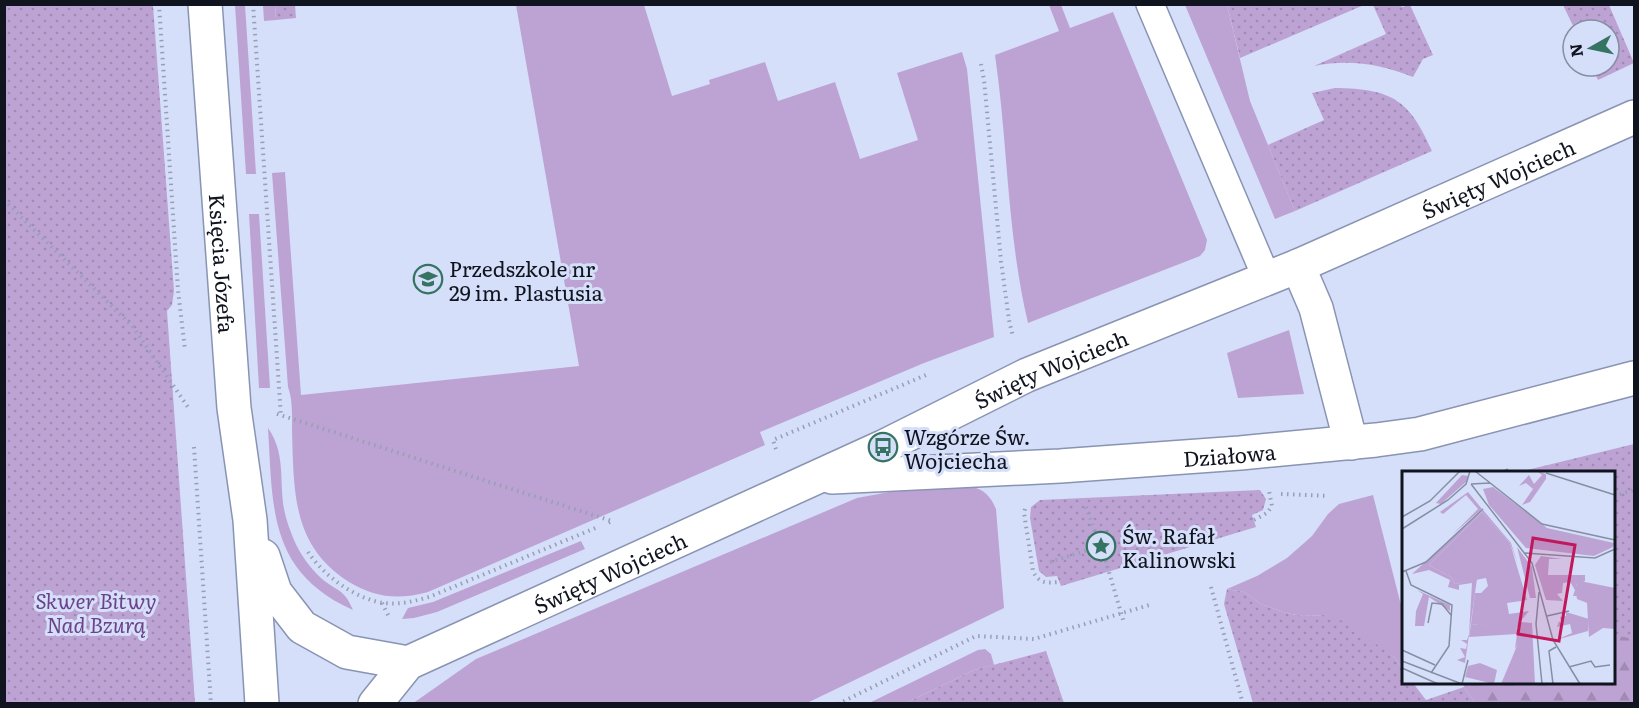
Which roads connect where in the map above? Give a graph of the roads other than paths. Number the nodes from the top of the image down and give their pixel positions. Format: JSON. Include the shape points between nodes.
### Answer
{"nodes":[{"id":1,"x":205,"y":4,"type":"edge"},
{"id":2,"x":1150,"y":4,"type":"edge"},
{"id":3,"x":1635,"y":117,"type":"edge"},
{"id":4,"x":1299,"y":267,"type":"junction"},
{"id":5,"x":1267,"y":279,"type":"junction"},
{"id":6,"x":1635,"y":378,"type":"edge"},
{"id":7,"x":1351,"y":443,"type":"junction"},
{"id":8,"x":815,"y":478,"type":"junction"},
{"id":9,"x":250,"y":520,"type":"junction"},
{"id":10,"x":408,"y":663,"type":"junction"},
{"id":11,"x":262,"y":704,"type":"edge"},
{"id":12,"x":375,"y":704,"type":"edge"}],
"edges":[{"from":1,"to":9,"type":"street","name":"Księcia Józefa","via":[[234,408]]},
{"from":2,"to":5,"type":"lane"},
{"from":3,"to":4,"type":"street","name":"Święty Wojciech"},
{"from":4,"to":5,"type":"street","name":"Święty Wojciech"},
{"from":4,"to":7,"type":"street","via":[[1316,308]]},
{"from":5,"to":8,"type":"street","name":"Święty Wojciech","via":[[1028,375]]},
{"from":6,"to":7,"type":"street","name":"Działowa","via":[[1420,434]]},
{"from":7,"to":8,"type":"street","name":"Działowa","via":[[1006,469]]},
{"from":8,"to":10,"type":"street","name":"Święty Wojciech"},
{"from":9,"to":10,"type":"street","name":"Księcia Józefa","via":[[275,592],[302,627],[347,652]]},
{"from":9,"to":11,"type":"street","name":"Księcia Józefa"},
{"from":10,"to":12,"type":"street"}]}
